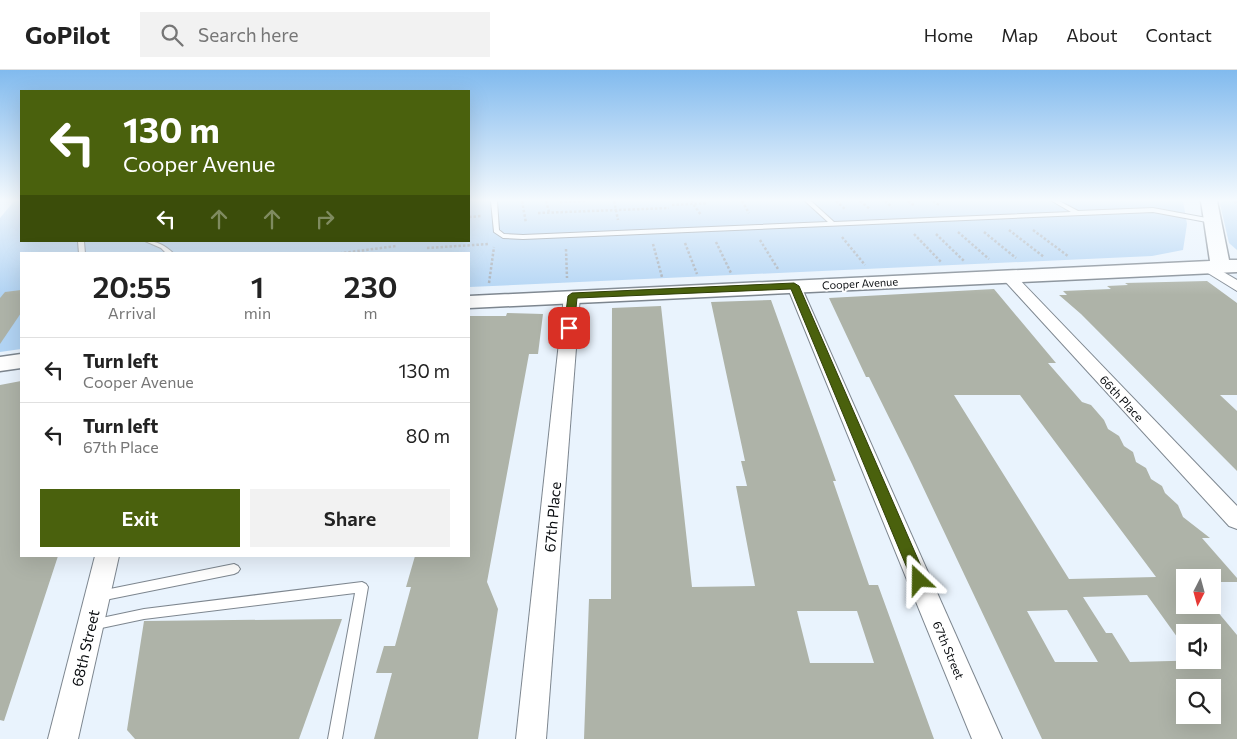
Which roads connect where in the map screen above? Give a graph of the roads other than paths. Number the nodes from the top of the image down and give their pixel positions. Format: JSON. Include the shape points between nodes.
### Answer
{"nodes":[{"id":1,"x":498,"y":232,"type":"edge"},
{"id":2,"x":643,"y":232,"type":"edge"},
{"id":3,"x":1215,"y":232,"type":"edge"},
{"id":4,"x":151,"y":242,"type":"edge"},
{"id":5,"x":169,"y":252,"type":"edge"},
{"id":6,"x":1222,"y":266,"type":"edge"},
{"id":7,"x":1007,"y":267,"type":"junction"},
{"id":8,"x":788,"y":280,"type":"junction"},
{"id":9,"x":570,"y":287,"type":"junction"},
{"id":10,"x":1237,"y":287,"type":"edge"},
{"id":11,"x":470,"y":302,"type":"edge"},
{"id":12,"x":20,"y":361,"type":"edge"},
{"id":13,"x":0,"y":364,"type":"edge"},
{"id":14,"x":1237,"y":520,"type":"edge"},
{"id":15,"x":107,"y":557,"type":"edge"},
{"id":16,"x":234,"y":569,"type":"dead end"},
{"id":17,"x":97,"y":597,"type":"junction"},
{"id":18,"x":90,"y":626,"type":"junction"},
{"id":19,"x":63,"y":739,"type":"edge"},
{"id":20,"x":335,"y":739,"type":"edge"},
{"id":21,"x":531,"y":739,"type":"edge"},
{"id":22,"x":987,"y":739,"type":"edge"}],
"edges":[{"from":1,"to":2,"type":"lane","via":[[504,236]]},
{"from":3,"to":6,"type":"main road"},
{"from":4,"to":5,"type":"lane"},
{"from":6,"to":7,"type":"main road","name":"Cooper Avenue"},
{"from":6,"to":10,"type":"street"},
{"from":7,"to":8,"type":"main road","name":"Cooper Avenue"},
{"from":7,"to":14,"type":"street","name":"66th Place"},
{"from":8,"to":9,"type":"main road","name":"Cooper Avenue"},
{"from":8,"to":22,"type":"street","name":"67th Street"},
{"from":9,"to":11,"type":"main road","name":"Cooper Avenue"},
{"from":9,"to":21,"type":"street","name":"67th Place"},
{"from":12,"to":13,"type":"main road"},
{"from":15,"to":17,"type":"street","name":"68th Street"},
{"from":16,"to":17,"type":"lane"},
{"from":17,"to":18,"type":"street","name":"68th Street"},
{"from":18,"to":19,"type":"street","name":"68th Street"},
{"from":18,"to":20,"type":"lane","via":[[144,614],[362,587]]}]}
